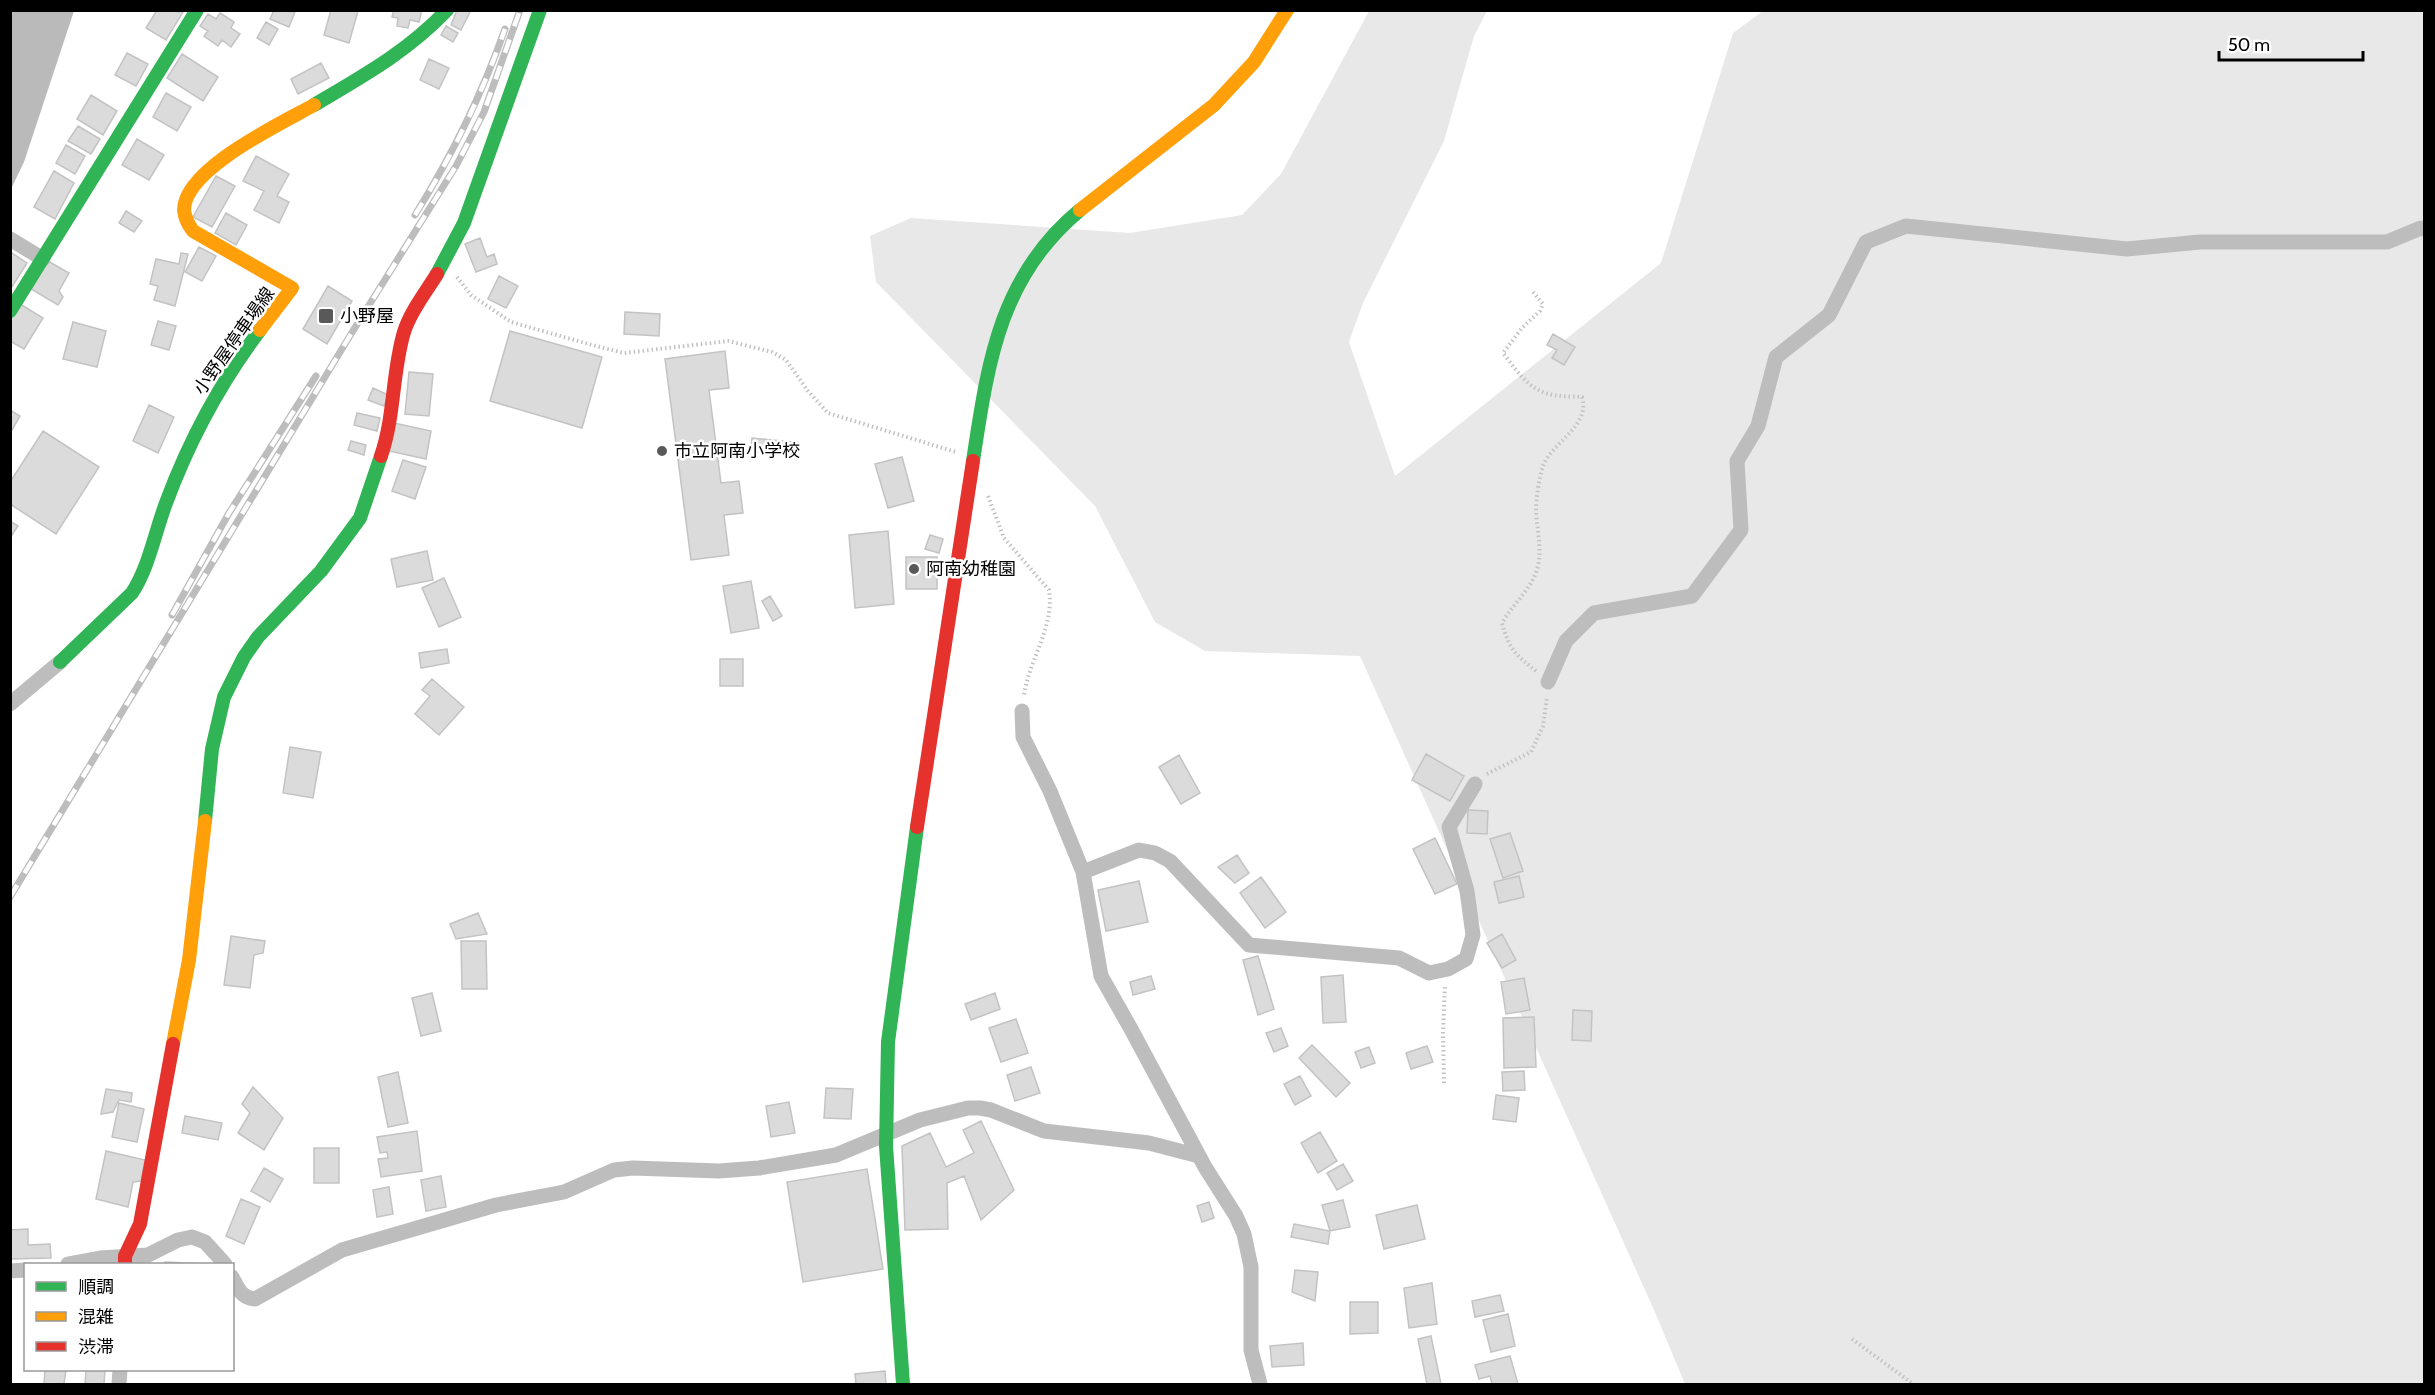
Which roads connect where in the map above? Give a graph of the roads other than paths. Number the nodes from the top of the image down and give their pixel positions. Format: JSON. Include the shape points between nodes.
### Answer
{"nodes":[{"id":1,"x":197,"y":10,"type":"edge"},
{"id":2,"x":447,"y":10,"type":"edge"},
{"id":3,"x":540,"y":10,"type":"edge"},
{"id":4,"x":1287,"y":10,"type":"edge"},
{"id":5,"x":2424,"y":229,"type":"edge"},
{"id":6,"x":13,"y":241,"type":"edge"},
{"id":7,"x":43,"y":259,"type":"junction"},
{"id":8,"x":10,"y":310,"type":"edge"},
{"id":9,"x":60,"y":662,"type":"joint"},
{"id":10,"x":1548,"y":682,"type":"road end"},
{"id":11,"x":10,"y":704,"type":"edge"},
{"id":12,"x":1022,"y":711,"type":"road end"},
{"id":13,"x":1475,"y":784,"type":"road end"},
{"id":14,"x":1083,"y":872,"type":"junction"},
{"id":15,"x":886,"y":1134,"type":"junction"},
{"id":16,"x":1199,"y":1156,"type":"junction"},
{"id":17,"x":125,"y":1260,"type":"edge"},
{"id":18,"x":73,"y":1263,"type":"edge"},
{"id":19,"x":224,"y":1263,"type":"edge"},
{"id":20,"x":234,"y":1280,"type":"edge"},
{"id":21,"x":903,"y":1384,"type":"edge"},
{"id":22,"x":1260,"y":1384,"type":"edge"}],
"edges":[{"from":1,"to":7,"type":"street"},
{"from":2,"to":9,"type":"street","name":"小野屋停車場線","via":[[385,64],[235,150],[214,164],[193,187],[184,216],[187,225],[292,288],[212,403],[175,481],[140,581]]},
{"from":3,"to":17,"type":"street","via":[[486,168],[445,260],[405,329],[388,435],[360,518],[321,571],[258,637],[224,697],[212,749],[189,960],[140,1224]]},
{"from":4,"to":15,"type":"street","via":[[1252,66],[1216,104],[1083,208],[1039,250],[1000,319],[982,399],[902,928],[888,1042]]},
{"from":5,"to":10,"type":"street","via":[[2387,242],[2200,242],[2127,249],[1906,226],[1866,242],[1829,315],[1776,357],[1758,426],[1737,461],[1741,530],[1692,596],[1594,613],[1566,641]]},
{"from":6,"to":7,"type":"street"},
{"from":7,"to":8,"type":"street"},
{"from":9,"to":11,"type":"street"},
{"from":12,"to":14,"type":"street","via":[[1023,737]]},
{"from":13,"to":14,"type":"street","via":[[1449,827],[1467,891],[1473,935],[1466,959],[1429,973],[1399,958],[1249,945],[1170,861],[1155,854],[1139,850]]},
{"from":14,"to":16,"type":"street","via":[[1101,976]]},
{"from":15,"to":16,"type":"street","via":[[920,1120],[980,1108],[1044,1131],[1149,1143]]},
{"from":15,"to":20,"type":"street","via":[[836,1155],[759,1168],[614,1170],[564,1192],[496,1205],[342,1250],[255,1299],[245,1297]]},
{"from":15,"to":21,"type":"street"},
{"from":16,"to":22,"type":"street","via":[[1236,1216],[1249,1252],[1251,1350]]},
{"from":17,"to":18,"type":"street","via":[[100,1257]]},
{"from":17,"to":19,"type":"street","via":[[192,1237],[205,1242]]}]}
